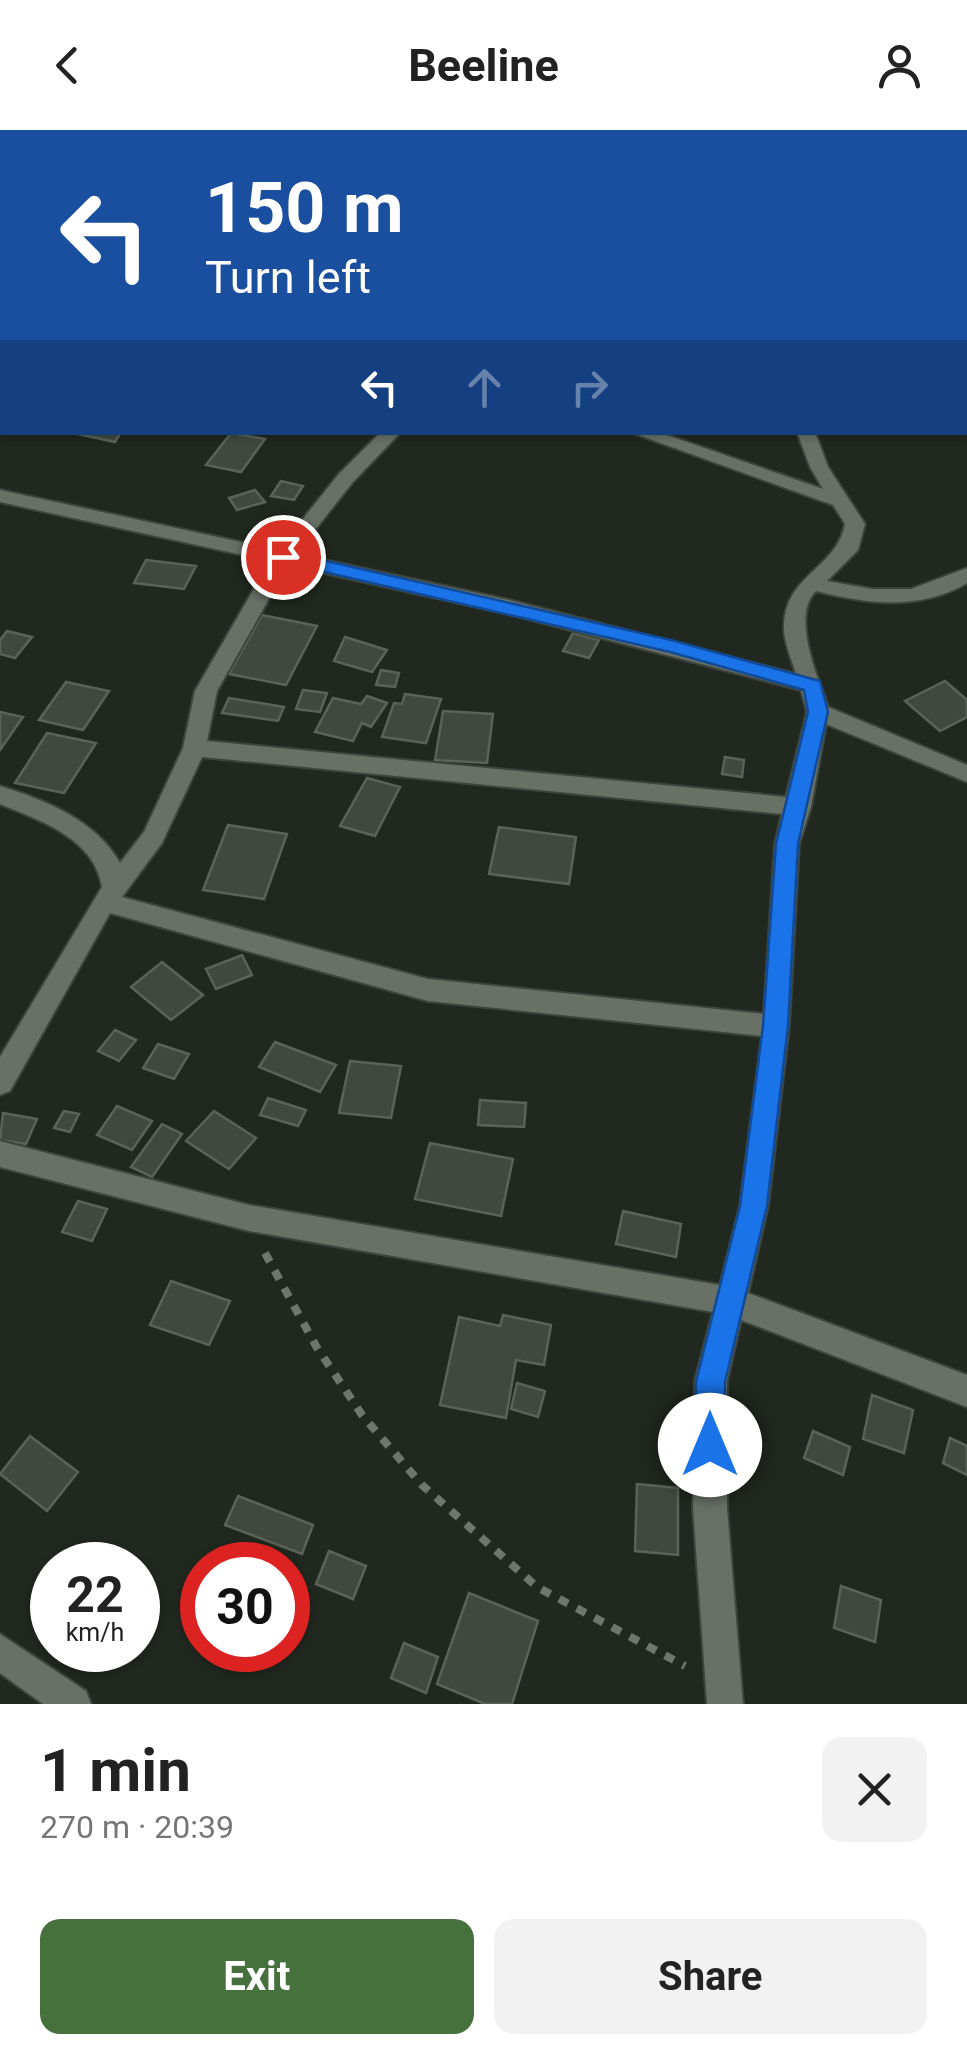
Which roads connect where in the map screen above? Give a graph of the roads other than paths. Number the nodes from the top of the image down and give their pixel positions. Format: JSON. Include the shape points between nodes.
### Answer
{"nodes":[{"id":1,"x":389,"y":435,"type":"edge"},
{"id":2,"x":649,"y":435,"type":"edge"},
{"id":3,"x":807,"y":435,"type":"edge"},
{"id":4,"x":0,"y":496,"type":"edge"},
{"id":5,"x":843,"y":502,"type":"junction"},
{"id":6,"x":283,"y":557,"type":"junction"},
{"id":7,"x":967,"y":574,"type":"edge"},
{"id":8,"x":812,"y":584,"type":"junction"},
{"id":9,"x":816,"y":699,"type":"junction"},
{"id":10,"x":194,"y":748,"type":"junction"},
{"id":11,"x":967,"y":774,"type":"edge"},
{"id":12,"x":0,"y":795,"type":"edge"},
{"id":13,"x":799,"y":807,"type":"junction"},
{"id":14,"x":109,"y":896,"type":"junction"},
{"id":15,"x":776,"y":1026,"type":"junction"},
{"id":16,"x":0,"y":1083,"type":"edge"},
{"id":17,"x":0,"y":1154,"type":"edge"},
{"id":18,"x":730,"y":1301,"type":"junction"},
{"id":19,"x":967,"y":1391,"type":"edge"},
{"id":20,"x":0,"y":1652,"type":"edge"},
{"id":21,"x":723,"y":1694,"type":"edge"},
{"id":22,"x":72,"y":1704,"type":"edge"}],
"edges":[{"from":1,"to":6,"type":"street"},
{"from":2,"to":5,"type":"street"},
{"from":3,"to":5,"type":"street"},
{"from":4,"to":6,"type":"street"},
{"from":5,"to":8,"type":"street","via":[[855,524],[851,546]]},
{"from":6,"to":9,"type":"street","via":[[671,646]]},
{"from":6,"to":10,"type":"street","via":[[206,691]]},
{"from":7,"to":8,"type":"street","via":[[942,591],[898,597]]},
{"from":8,"to":9,"type":"street","via":[[799,596],[794,631]]},
{"from":9,"to":11,"type":"street"},
{"from":9,"to":13,"type":"street"},
{"from":10,"to":13,"type":"street","via":[[641,786]]},
{"from":10,"to":14,"type":"street","via":[[154,837]]},
{"from":12,"to":14,"type":"street","via":[[100,847],[111,863]]},
{"from":13,"to":15,"type":"street","via":[[786,860]]},
{"from":14,"to":15,"type":"street","via":[[428,990]]},
{"from":14,"to":16,"type":"street"},
{"from":15,"to":18,"type":"street","via":[[754,1206]]},
{"from":17,"to":18,"type":"street","via":[[249,1218]]},
{"from":18,"to":19,"type":"street"},
{"from":18,"to":21,"type":"street","via":[[710,1382],[710,1508]]},
{"from":20,"to":22,"type":"street"}]}
